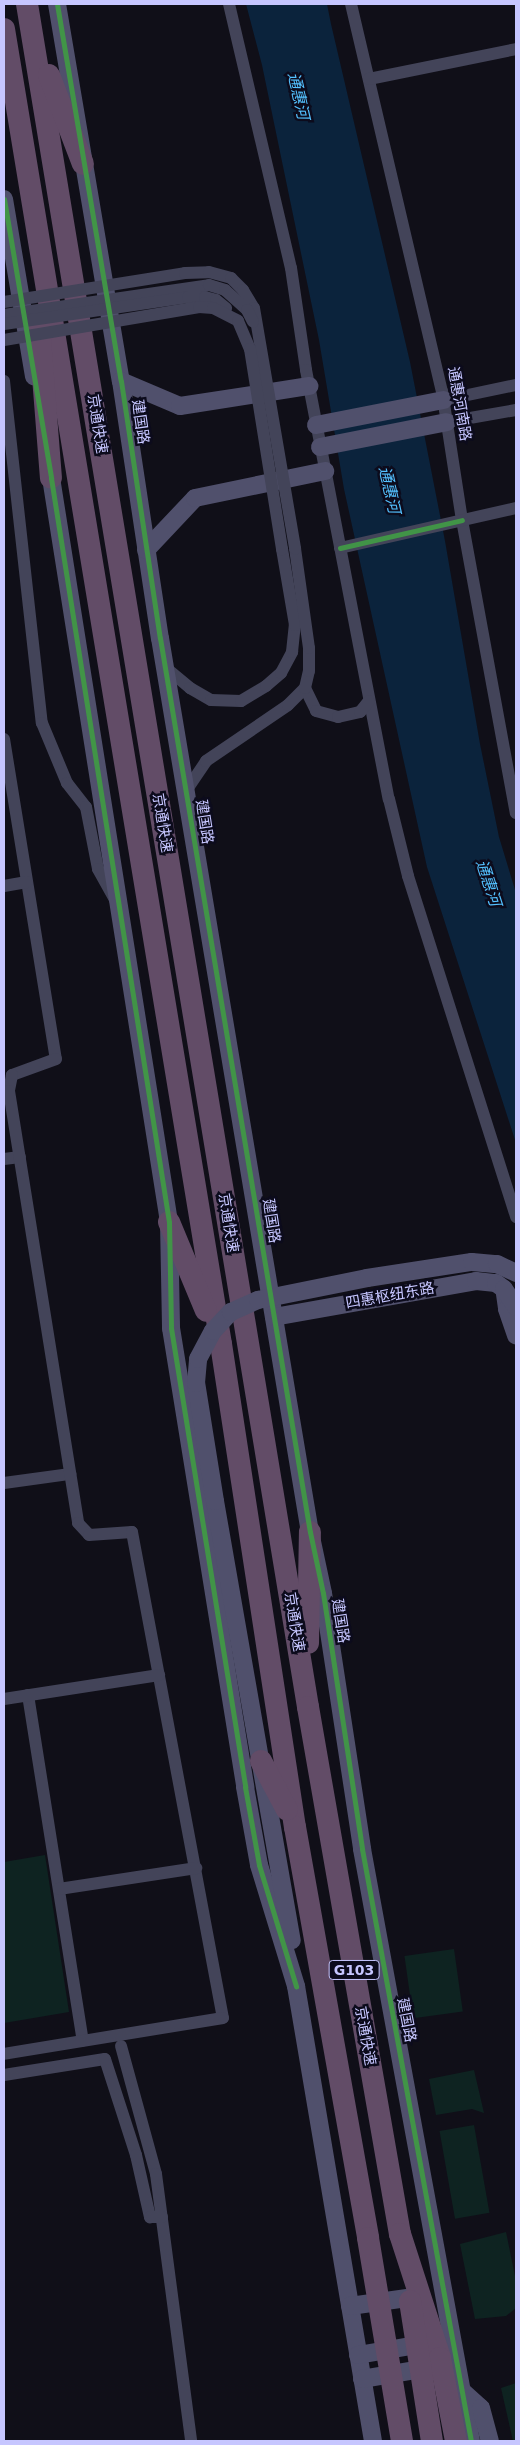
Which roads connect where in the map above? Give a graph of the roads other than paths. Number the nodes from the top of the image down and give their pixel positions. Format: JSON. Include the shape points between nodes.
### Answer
{"nodes":[{"id":1,"x":27,"y":4,"type":"edge"},
{"id":2,"x":59,"y":4,"type":"edge"},
{"id":3,"x":229,"y":4,"type":"edge"},
{"id":4,"x":351,"y":4,"type":"edge"},
{"id":5,"x":4,"y":29,"type":"edge"},
{"id":6,"x":32,"y":35,"type":"junction"},
{"id":7,"x":516,"y":49,"type":"edge"},
{"id":8,"x":369,"y":78,"type":"junction"},
{"id":9,"x":24,"y":158,"type":"junction"},
{"id":10,"x":83,"y":164,"type":"junction"},
{"id":11,"x":4,"y":199,"type":"edge"},
{"id":12,"x":8,"y":248,"type":"edge"},
{"id":13,"x":4,"y":302,"type":"edge"},
{"id":14,"x":4,"y":315,"type":"edge"},
{"id":15,"x":238,"y":321,"type":"junction"},
{"id":16,"x":4,"y":324,"type":"edge"},
{"id":17,"x":258,"y":333,"type":"junction"},
{"id":18,"x":4,"y":340,"type":"edge"},
{"id":19,"x":4,"y":381,"type":"edge"},
{"id":20,"x":121,"y":381,"type":"junction"},
{"id":21,"x":516,"y":385,"type":"edge"},
{"id":22,"x":309,"y":386,"type":"junction"},
{"id":23,"x":444,"y":400,"type":"junction"},
{"id":24,"x":516,"y":410,"type":"edge"},
{"id":25,"x":447,"y":422,"type":"junction"},
{"id":26,"x":316,"y":425,"type":"junction"},
{"id":27,"x":320,"y":447,"type":"junction"},
{"id":28,"x":324,"y":471,"type":"junction"},
{"id":29,"x":52,"y":478,"type":"junction"},
{"id":30,"x":516,"y":508,"type":"edge"},
{"id":31,"x":462,"y":520,"type":"junction"},
{"id":32,"x":340,"y":548,"type":"junction"},
{"id":33,"x":289,"y":549,"type":"junction"},
{"id":34,"x":146,"y":550,"type":"junction"},
{"id":35,"x":165,"y":667,"type":"junction"},
{"id":36,"x":305,"y":688,"type":"junction"},
{"id":37,"x":370,"y":701,"type":"junction"},
{"id":38,"x":4,"y":739,"type":"edge"},
{"id":39,"x":186,"y":792,"type":"junction"},
{"id":40,"x":516,"y":813,"type":"edge"},
{"id":41,"x":27,"y":882,"type":"junction"},
{"id":42,"x":4,"y":886,"type":"edge"},
{"id":43,"x":121,"y":911,"type":"junction"},
{"id":44,"x":20,"y":1157,"type":"junction"},
{"id":45,"x":4,"y":1159,"type":"edge"},
{"id":46,"x":516,"y":1217,"type":"edge"},
{"id":47,"x":169,"y":1222,"type":"junction"},
{"id":48,"x":516,"y":1273,"type":"edge"},
{"id":49,"x":504,"y":1289,"type":"junction"},
{"id":50,"x":516,"y":1307,"type":"edge"},
{"id":51,"x":274,"y":1317,"type":"junction"},
{"id":52,"x":516,"y":1335,"type":"edge"},
{"id":53,"x":220,"y":1344,"type":"junction"},
{"id":54,"x":70,"y":1474,"type":"junction"},
{"id":55,"x":4,"y":1483,"type":"edge"},
{"id":56,"x":310,"y":1532,"type":"junction"},
{"id":57,"x":159,"y":1675,"type":"junction"},
{"id":58,"x":28,"y":1695,"type":"junction"},
{"id":59,"x":4,"y":1699,"type":"edge"},
{"id":60,"x":308,"y":1707,"type":"junction"},
{"id":61,"x":261,"y":1761,"type":"junction"},
{"id":62,"x":295,"y":1827,"type":"junction"},
{"id":63,"x":196,"y":1868,"type":"junction"},
{"id":64,"x":59,"y":1889,"type":"junction"},
{"id":65,"x":296,"y":1986,"type":"junction"},
{"id":66,"x":83,"y":2041,"type":"junction"},
{"id":67,"x":121,"y":2046,"type":"dead end"},
{"id":68,"x":4,"y":2054,"type":"edge"},
{"id":69,"x":4,"y":2075,"type":"edge"},
{"id":70,"x":162,"y":2218,"type":"junction"},
{"id":71,"x":400,"y":2234,"type":"junction"},
{"id":72,"x":443,"y":2292,"type":"junction"},
{"id":73,"x":350,"y":2306,"type":"junction"},
{"id":74,"x":452,"y":2339,"type":"junction"},
{"id":75,"x":358,"y":2355,"type":"junction"},
{"id":76,"x":456,"y":2364,"type":"junction"},
{"id":77,"x":362,"y":2379,"type":"junction"},
{"id":78,"x":462,"y":2392,"type":"junction"},
{"id":79,"x":191,"y":2441,"type":"edge"},
{"id":80,"x":373,"y":2441,"type":"edge"},
{"id":81,"x":402,"y":2441,"type":"edge"},
{"id":82,"x":432,"y":2441,"type":"edge"},
{"id":83,"x":456,"y":2441,"type":"edge"},
{"id":84,"x":471,"y":2441,"type":"edge"},
{"id":85,"x":490,"y":2441,"type":"edge"}],
"edges":[{"from":1,"to":6,"type":"highway","name":"京通快速","number":"G103"},
{"from":2,"to":10,"type":"main road","name":"建国路"},
{"from":3,"to":22,"type":"street","via":[[291,268]]},
{"from":4,"to":8,"type":"street","name":"通惠河南路"},
{"from":5,"to":9,"type":"highway","name":"京通快速","number":"G103"},
{"from":6,"to":10,"type":"highway"},
{"from":6,"to":60,"type":"highway","name":"京通快速","number":"G103"},
{"from":7,"to":8,"type":"street"},
{"from":8,"to":23,"type":"street","name":"通惠河南路"},
{"from":9,"to":29,"type":"highway"},
{"from":9,"to":53,"type":"highway","name":"京通快速","number":"G103"},
{"from":10,"to":20,"type":"main road","name":"建国路"},
{"from":11,"to":12,"type":"main road"},
{"from":12,"to":29,"type":"main road"},
{"from":13,"to":17,"type":"street","bridge":true,"via":[[208,272],[231,278],[244,290],[254,308]]},
{"from":14,"to":17,"type":"street","bridge":true,"via":[[210,285],[225,290],[246,310]]},
{"from":15,"to":16,"type":"street","bridge":true,"via":[[216,300],[188,297]]},
{"from":15,"to":18,"type":"street","bridge":true,"via":[[213,308],[199,307]]},
{"from":15,"to":33,"type":"street","bridge":true,"via":[[250,349]]},
{"from":17,"to":33,"type":"street","bridge":true},
{"from":19,"to":43,"type":"street","via":[[42,723],[67,783],[86,807],[98,870]]},
{"from":20,"to":22,"type":"main road","via":[[180,406]]},
{"from":20,"to":34,"type":"main road","name":"建国路"},
{"from":21,"to":23,"type":"street"},
{"from":22,"to":26,"type":"street"},
{"from":23,"to":25,"type":"street","name":"通惠河南路"},
{"from":23,"to":26,"type":"main road"},
{"from":24,"to":25,"type":"street"},
{"from":25,"to":27,"type":"main road"},
{"from":25,"to":31,"type":"street","name":"通惠河南路"},
{"from":26,"to":27,"type":"street"},
{"from":27,"to":28,"type":"street"},
{"from":28,"to":32,"type":"street"},
{"from":28,"to":34,"type":"main road","via":[[195,498]]},
{"from":29,"to":43,"type":"main road"},
{"from":30,"to":31,"type":"street"},
{"from":31,"to":32,"type":"street"},
{"from":31,"to":40,"type":"street","name":"通惠河南路"},
{"from":32,"to":37,"type":"street"},
{"from":33,"to":35,"type":"street","via":[[295,625],[292,652],[281,672],[266,686],[241,701],[212,700],[190,688]]},
{"from":33,"to":36,"type":"street","via":[[309,648]]},
{"from":34,"to":35,"type":"main road","name":"建国路"},
{"from":35,"to":39,"type":"main road","name":"建国路"},
{"from":36,"to":37,"type":"street","via":[[316,711],[338,717],[360,712]]},
{"from":36,"to":39,"type":"street","via":[[288,705],[206,760]]},
{"from":37,"to":46,"type":"street","via":[[388,799],[408,876]]},
{"from":38,"to":41,"type":"street","bridge":true},
{"from":39,"to":51,"type":"main road","name":"建国路"},
{"from":41,"to":42,"type":"street","bridge":true},
{"from":41,"to":44,"type":"street","bridge":true,"via":[[56,1059],[12,1075],[9,1091]]},
{"from":43,"to":47,"type":"main road"},
{"from":44,"to":45,"type":"street"},
{"from":44,"to":54,"type":"street","bridge":true},
{"from":47,"to":53,"type":"highway"},
{"from":47,"to":65,"type":"main road","via":[[171,1328],[245,1787],[259,1865]]},
{"from":48,"to":61,"type":"main road","bridge":true,"via":[[497,1264],[472,1262],[367,1278],[258,1300],[231,1312],[214,1331],[198,1359],[196,1383]]},
{"from":49,"to":50,"type":"main road"},
{"from":49,"to":51,"type":"main road","name":"四惠枢纽东路","via":[[488,1281],[476,1281]]},
{"from":49,"to":52,"type":"main road"},
{"from":51,"to":56,"type":"main road","name":"建国路"},
{"from":53,"to":62,"type":"highway","name":"京通快速","number":"G103"},
{"from":54,"to":55,"type":"street"},
{"from":54,"to":57,"type":"street","bridge":true,"via":[[78,1523],[88,1536],[132,1532]]},
{"from":56,"to":60,"type":"highway"},
{"from":56,"to":72,"type":"main road","name":"建国路","via":[[323,1593],[362,1849]]},
{"from":57,"to":58,"type":"street","bridge":true},
{"from":57,"to":63,"type":"street","bridge":true},
{"from":58,"to":59,"type":"street","bridge":true},
{"from":58,"to":64,"type":"street"},
{"from":60,"to":71,"type":"highway","name":"京通快速","number":"G103"},
{"from":61,"to":62,"type":"highway"},
{"from":61,"to":65,"type":"main road","via":[[295,1956]]},
{"from":62,"to":81,"type":"highway","name":"京通快速","number":"G103","bridge":true},
{"from":63,"to":64,"type":"street","bridge":true},
{"from":63,"to":66,"type":"street","bridge":true,"via":[[223,2018]]},
{"from":64,"to":66,"type":"street"},
{"from":65,"to":73,"type":"main road"},
{"from":66,"to":68,"type":"street","bridge":true},
{"from":67,"to":70,"type":"street","via":[[156,2174]]},
{"from":69,"to":70,"type":"street","via":[[105,2058],[136,2155],[150,2217]]},
{"from":70,"to":79,"type":"street"},
{"from":71,"to":82,"type":"highway","name":"京通快速","number":"G103","bridge":true},
{"from":71,"to":83,"type":"highway","bridge":true,"via":[[440,2358]]},
{"from":72,"to":73,"type":"main road"},
{"from":72,"to":74,"type":"main road","name":"建国路"},
{"from":73,"to":75,"type":"main road"},
{"from":74,"to":75,"type":"main road"},
{"from":74,"to":76,"type":"main road","name":"建国路"},
{"from":75,"to":77,"type":"main road"},
{"from":76,"to":77,"type":"main road"},
{"from":76,"to":78,"type":"main road","name":"建国路"},
{"from":77,"to":80,"type":"main road"},
{"from":78,"to":84,"type":"main road","name":"建国路"},
{"from":78,"to":85,"type":"main road","via":[[481,2408]]}]}
